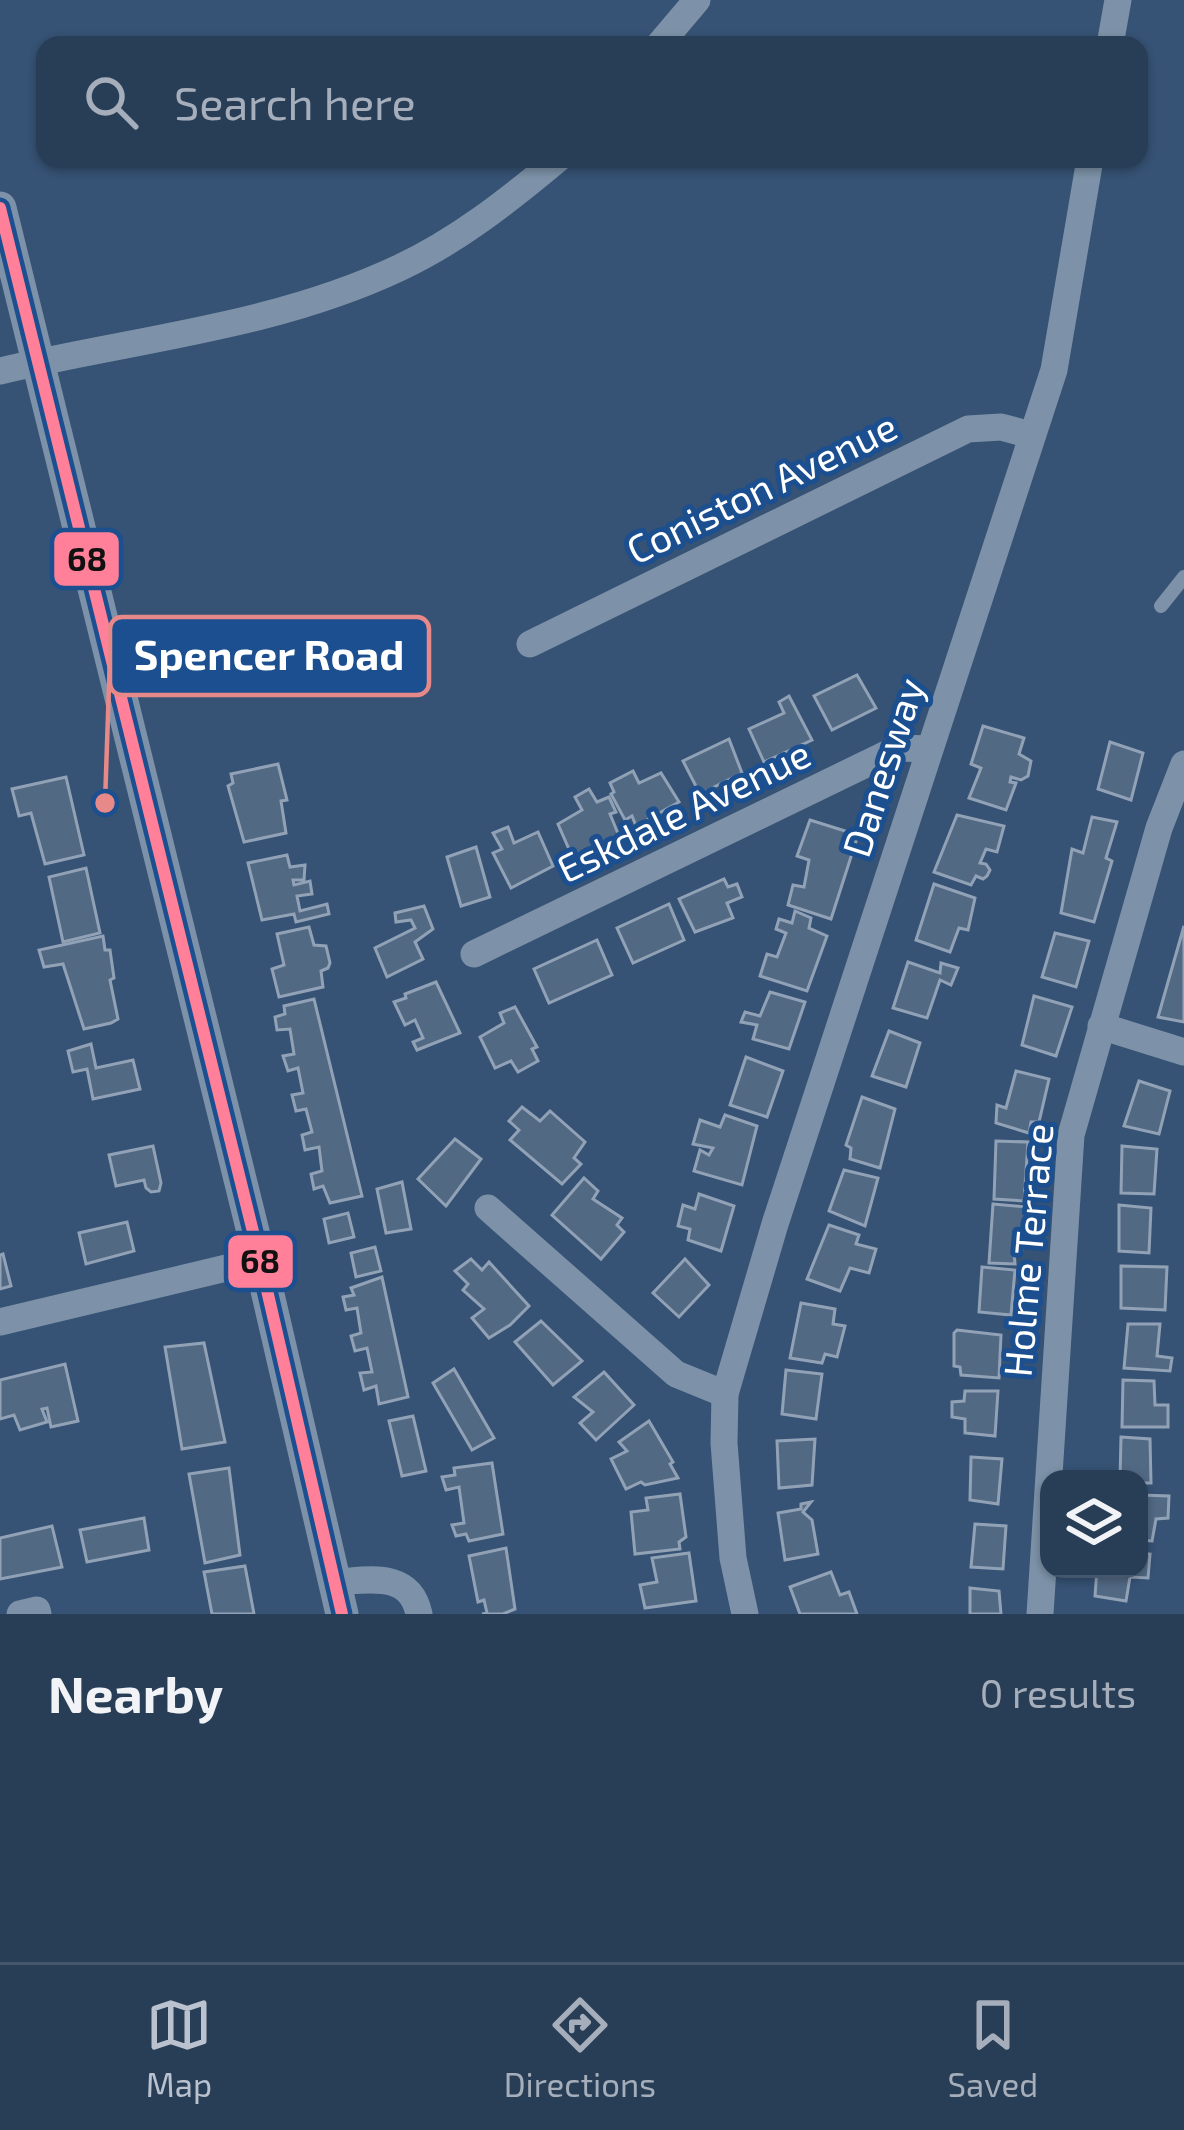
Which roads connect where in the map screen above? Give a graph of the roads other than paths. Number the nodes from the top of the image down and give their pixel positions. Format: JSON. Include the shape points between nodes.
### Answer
{"nodes":[{"id":1,"x":697,"y":0,"type":"edge"},
{"id":2,"x":1118,"y":0,"type":"edge"},
{"id":3,"x":667,"y":36,"type":"edge"},
{"id":4,"x":1112,"y":36,"type":"edge"},
{"id":5,"x":547,"y":168,"type":"edge"},
{"id":6,"x":1088,"y":168,"type":"edge"},
{"id":7,"x":0,"y":208,"type":"edge"},
{"id":8,"x":37,"y":362,"type":"junction"},
{"id":9,"x":0,"y":371,"type":"edge"},
{"id":10,"x":1031,"y":435,"type":"junction"},
{"id":11,"x":1184,"y":577,"type":"edge"},
{"id":12,"x":1161,"y":606,"type":"dead end"},
{"id":13,"x":530,"y":644,"type":"dead end"},
{"id":14,"x":929,"y":749,"type":"junction"},
{"id":15,"x":1184,"y":764,"type":"edge"},
{"id":16,"x":475,"y":954,"type":"dead end"},
{"id":17,"x":1101,"y":1026,"type":"junction"},
{"id":18,"x":1184,"y":1052,"type":"edge"},
{"id":19,"x":488,"y":1208,"type":"dead end"},
{"id":20,"x":260,"y":1260,"type":"junction"},
{"id":21,"x":0,"y":1322,"type":"edge"},
{"id":22,"x":725,"y":1394,"type":"junction"},
{"id":23,"x":339,"y":1598,"type":"edge"},
{"id":24,"x":20,"y":1614,"type":"edge"},
{"id":25,"x":38,"y":1614,"type":"edge"},
{"id":26,"x":419,"y":1614,"type":"edge"},
{"id":27,"x":745,"y":1614,"type":"edge"},
{"id":28,"x":1040,"y":1614,"type":"edge"}],
"edges":[{"from":1,"to":3,"type":"street"},
{"from":2,"to":4,"type":"street"},
{"from":5,"to":8,"type":"street","via":[[448,241],[357,287],[219,326]]},
{"from":6,"to":10,"type":"street","name":"Danesway","via":[[1054,370]]},
{"from":7,"to":8,"type":"street"},
{"from":8,"to":9,"type":"street"},
{"from":8,"to":20,"type":"street"},
{"from":10,"to":13,"type":"street","name":"Coniston Avenue","via":[[968,430]]},
{"from":10,"to":14,"type":"street","name":"Danesway"},
{"from":11,"to":12,"type":"lane"},
{"from":14,"to":16,"type":"street","name":"Eskdale Avenue","via":[[899,748]]},
{"from":14,"to":22,"type":"street","name":"Danesway"},
{"from":15,"to":17,"type":"street","name":"Holme Terrace"},
{"from":17,"to":18,"type":"street"},
{"from":17,"to":28,"type":"street","name":"Holme Terrace","via":[[1069,1155]]},
{"from":19,"to":22,"type":"street","via":[[676,1374]]},
{"from":20,"to":21,"type":"street"},
{"from":20,"to":23,"type":"street"},
{"from":22,"to":27,"type":"street","name":"Danesway","via":[[733,1558]]},
{"from":23,"to":26,"type":"street","via":[[377,1580],[403,1586]]},
{"from":24,"to":25,"type":"street"}]}
